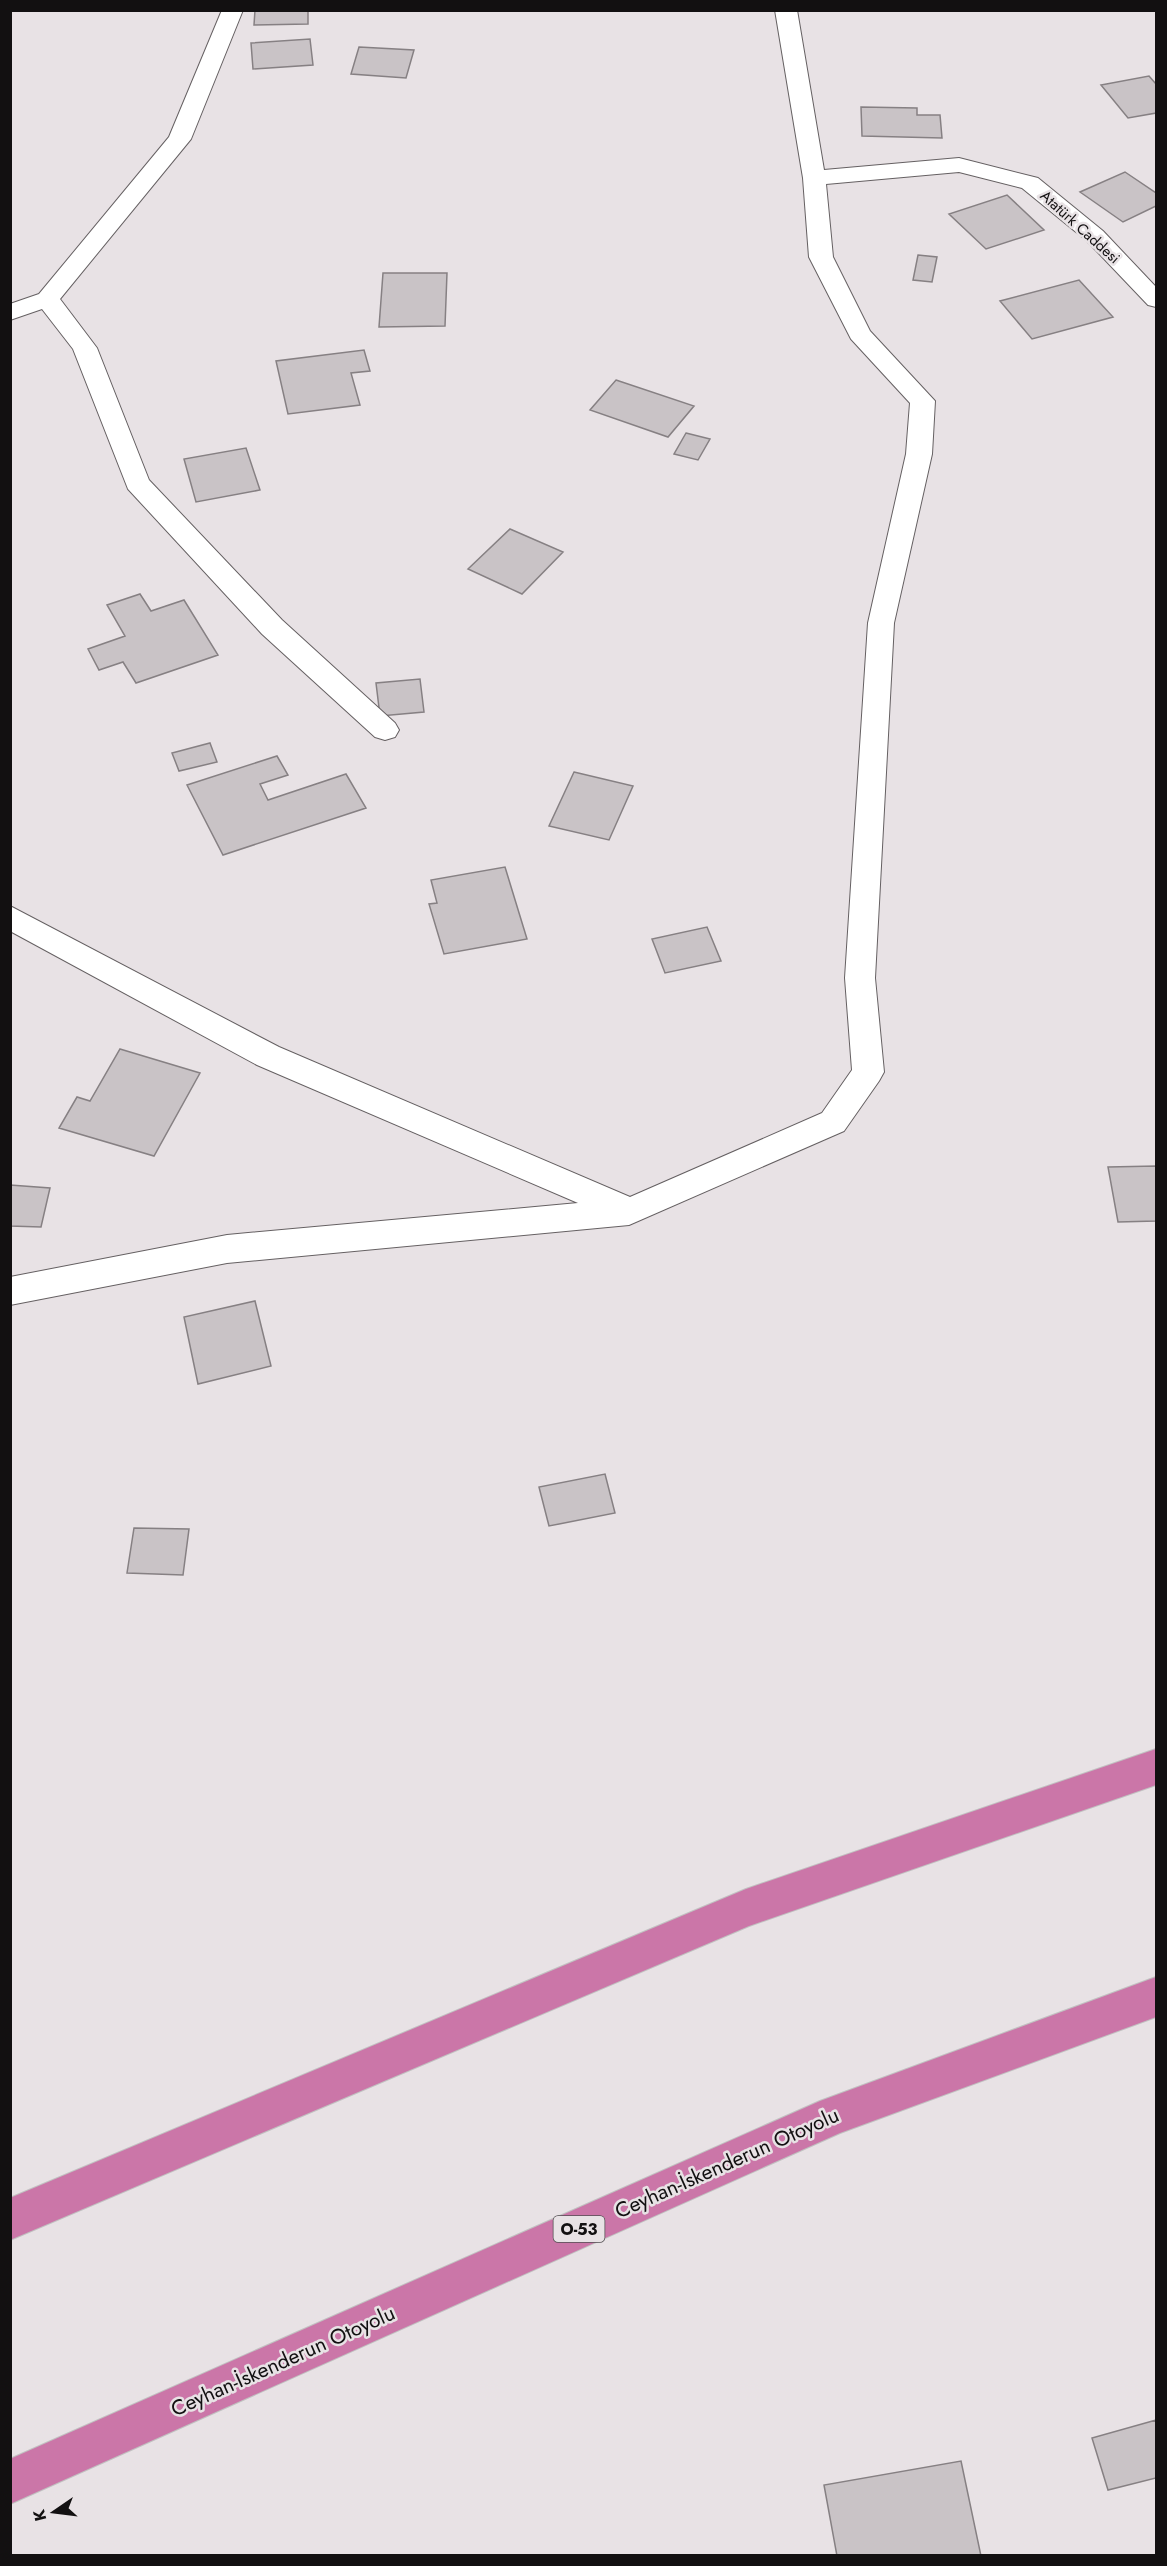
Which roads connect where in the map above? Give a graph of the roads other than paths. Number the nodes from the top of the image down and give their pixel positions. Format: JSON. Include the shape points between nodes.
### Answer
{"nodes":[{"id":1,"x":233,"y":10,"type":"edge"},
{"id":2,"x":786,"y":10,"type":"edge"},
{"id":3,"x":814,"y":178,"type":"junction"},
{"id":4,"x":47,"y":299,"type":"junction"},
{"id":5,"x":1156,"y":300,"type":"edge"},
{"id":6,"x":10,"y":313,"type":"edge"},
{"id":7,"x":385,"y":730,"type":"dead end"},
{"id":8,"x":10,"y":917,"type":"edge"},
{"id":9,"x":629,"y":1212,"type":"junction"},
{"id":10,"x":10,"y":1291,"type":"edge"},
{"id":11,"x":1156,"y":1767,"type":"edge"},
{"id":12,"x":1156,"y":1997,"type":"edge"},
{"id":13,"x":10,"y":2219,"type":"edge"},
{"id":14,"x":10,"y":2482,"type":"edge"}],
"edges":[{"from":1,"to":4,"type":"street","via":[[180,139]]},
{"from":2,"to":3,"type":"street"},
{"from":3,"to":5,"type":"street","name":"Atatürk Caddesi","via":[[959,165],[1030,183],[1095,236]]},
{"from":3,"to":9,"type":"street","via":[[821,258],[860,334],[923,401],[919,454],[881,623],[860,978],[868,1072],[832,1122]]},
{"from":4,"to":6,"type":"street"},
{"from":4,"to":7,"type":"street","via":[[85,348],[137,483],[272,627]]},
{"from":8,"to":9,"type":"street","via":[[268,1056]]},
{"from":9,"to":10,"type":"street","via":[[227,1249]]},
{"from":11,"to":13,"type":"highway","via":[[746,1908]]},
{"from":12,"to":14,"type":"highway","name":"Ceyhan-İskenderun Otoyolu","number":"O-53","via":[[834,2115]]}]}
